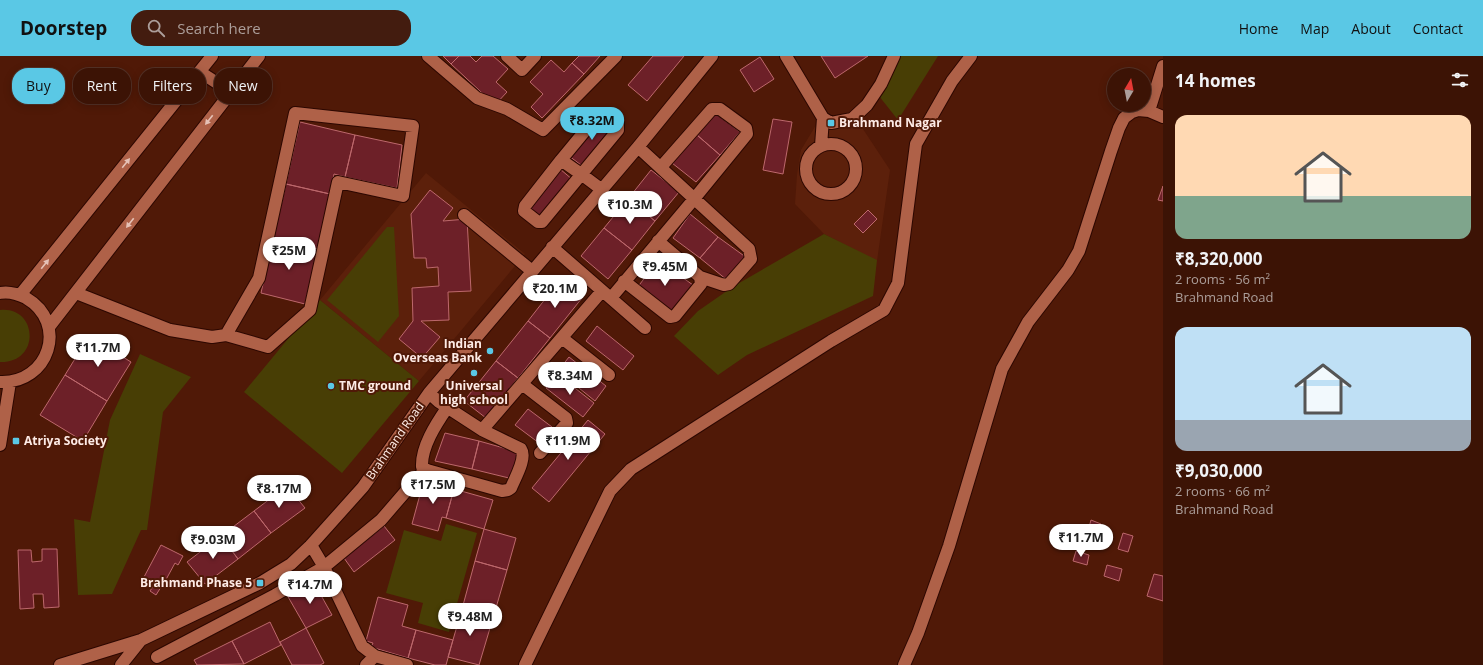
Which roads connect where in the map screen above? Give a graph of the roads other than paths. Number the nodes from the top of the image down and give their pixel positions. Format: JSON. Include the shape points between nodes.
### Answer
{"nodes":[{"id":1,"x":212,"y":56,"type":"edge"},
{"id":2,"x":259,"y":56,"type":"edge"},
{"id":3,"x":428,"y":56,"type":"edge"},
{"id":4,"x":507,"y":56,"type":"edge"},
{"id":5,"x":535,"y":56,"type":"edge"},
{"id":6,"x":616,"y":56,"type":"edge"},
{"id":7,"x":712,"y":56,"type":"edge"},
{"id":8,"x":786,"y":56,"type":"edge"},
{"id":9,"x":894,"y":56,"type":"edge"},
{"id":10,"x":971,"y":56,"type":"edge"},
{"id":11,"x":1163,"y":66,"type":"edge"},
{"id":12,"x":203,"y":68,"type":"edge"},
{"id":13,"x":249,"y":68,"type":"edge"},
{"id":14,"x":174,"y":104,"type":"edge"},
{"id":15,"x":221,"y":104,"type":"edge"},
{"id":16,"x":1151,"y":105,"type":"edge"},
{"id":17,"x":1132,"y":112,"type":"edge"},
{"id":18,"x":1151,"y":112,"type":"edge"},
{"id":19,"x":1163,"y":117,"type":"edge"},
{"id":20,"x":823,"y":118,"type":"junction"},
{"id":21,"x":821,"y":146,"type":"junction"},
{"id":22,"x":638,"y":147,"type":"junction"},
{"id":23,"x":561,"y":160,"type":"junction"},
{"id":24,"x":660,"y":167,"type":"junction"},
{"id":25,"x":581,"y":174,"type":"junction"},
{"id":26,"x":601,"y":189,"type":"junction"},
{"id":27,"x":694,"y":199,"type":"junction"},
{"id":28,"x":464,"y":215,"type":"dead end"},
{"id":29,"x":658,"y":241,"type":"junction"},
{"id":30,"x":552,"y":247,"type":"junction"},
{"id":31,"x":532,"y":271,"type":"junction"},
{"id":32,"x":700,"y":277,"type":"junction"},
{"id":33,"x":624,"y":281,"type":"junction"},
{"id":34,"x":0,"y":293,"type":"edge"},
{"id":35,"x":76,"y":293,"type":"junction"},
{"id":36,"x":606,"y":294,"type":"junction"},
{"id":37,"x":20,"y":295,"type":"junction"},
{"id":38,"x":49,"y":327,"type":"junction"},
{"id":39,"x":645,"y":328,"type":"dead end"},
{"id":40,"x":226,"y":335,"type":"junction"},
{"id":41,"x":562,"y":338,"type":"junction"},
{"id":42,"x":609,"y":375,"type":"dead end"},
{"id":43,"x":5,"y":382,"type":"edge"},
{"id":44,"x":522,"y":384,"type":"junction"},
{"id":45,"x":429,"y":393,"type":"junction"},
{"id":46,"x":447,"y":408,"type":"junction"},
{"id":47,"x":482,"y":430,"type":"junction"},
{"id":48,"x":0,"y":445,"type":"edge"},
{"id":49,"x":540,"y":452,"type":"dead end"},
{"id":50,"x":419,"y":476,"type":"dead end"},
{"id":51,"x":311,"y":545,"type":"junction"},
{"id":52,"x":324,"y":567,"type":"junction"},
{"id":53,"x":141,"y":640,"type":"junction"},
{"id":54,"x":375,"y":656,"type":"junction"},
{"id":55,"x":157,"y":657,"type":"dead end"},
{"id":56,"x":60,"y":665,"type":"edge"},
{"id":57,"x":121,"y":665,"type":"edge"},
{"id":58,"x":366,"y":665,"type":"edge"},
{"id":59,"x":407,"y":665,"type":"edge"},
{"id":60,"x":525,"y":665,"type":"edge"},
{"id":61,"x":904,"y":665,"type":"edge"}],
"edges":[{"from":1,"to":12,"type":"street"},
{"from":2,"to":13,"type":"street"},
{"from":3,"to":6,"type":"street","via":[[477,98],[507,110],[543,130]]},
{"from":4,"to":5,"type":"street","via":[[522,70]]},
{"from":7,"to":22,"type":"street","name":"Brahmand Road"},
{"from":8,"to":20,"type":"street"},
{"from":9,"to":20,"type":"street","via":[[881,84],[867,105],[852,118],[831,123]]},
{"from":10,"to":60,"type":"street","via":[[952,81],[916,144],[898,283],[884,310],[631,469],[610,491]]},
{"from":11,"to":16,"type":"street"},
{"from":37,"to":14,"type":"street","one_way":true},
{"from":15,"to":35,"type":"street","one_way":true},
{"from":17,"to":61,"type":"street","via":[[1124,118],[1110,151],[1079,251],[1068,270],[1028,322],[1002,369],[949,546]]},
{"from":18,"to":19,"type":"street"},
{"from":20,"to":21,"type":"street"},
{"from":21,"to":21,"type":"street","via":[[838,145],[852,155],[856,172],[848,187],[841,192],[824,193],[816,189],[806,175],[808,158]]},
{"from":22,"to":24,"type":"street"},
{"from":22,"to":26,"type":"street","name":"Brahmand Road"},
{"from":23,"to":25,"type":"street"},
{"from":23,"to":25,"type":"street","via":[[599,114],[603,114],[618,125],[618,130]]},
{"from":23,"to":25,"type":"street","via":[[525,206],[524,211],[538,222],[542,222]]},
{"from":24,"to":27,"type":"street"},
{"from":24,"to":27,"type":"street","via":[[712,109],[720,109],[746,128],[747,134]]},
{"from":25,"to":26,"type":"street"},
{"from":26,"to":30,"type":"street","name":"Brahmand Road"},
{"from":27,"to":29,"type":"street"},
{"from":27,"to":32,"type":"street","via":[[749,249],[751,259],[729,284],[724,285]]},
{"from":28,"to":31,"type":"street"},
{"from":29,"to":32,"type":"street"},
{"from":29,"to":33,"type":"street"},
{"from":30,"to":31,"type":"street","name":"Brahmand Road"},
{"from":30,"to":36,"type":"street"},
{"from":31,"to":45,"type":"street","name":"Brahmand Road"},
{"from":32,"to":33,"type":"street","via":[[701,284],[675,316],[670,317]]},
{"from":33,"to":36,"type":"street"},
{"from":34,"to":37,"type":"street"},
{"from":35,"to":38,"type":"street"},
{"from":35,"to":40,"type":"street","via":[[170,330],[212,337]]},
{"from":36,"to":39,"type":"street"},
{"from":36,"to":41,"type":"street"},
{"from":37,"to":38,"type":"street","via":[[33,302],[43,313]]},
{"from":38,"to":43,"type":"street","via":[[50,342],[46,357],[37,369],[25,378]]},
{"from":40,"to":40,"type":"street","via":[[268,347],[310,310],[338,182],[403,196],[413,126],[295,113],[259,278]]},
{"from":41,"to":42,"type":"street"},
{"from":41,"to":44,"type":"street"},
{"from":43,"to":48,"type":"street"},
{"from":44,"to":47,"type":"street"},
{"from":44,"to":49,"type":"street","via":[[566,418],[567,423]]},
{"from":45,"to":46,"type":"street"},
{"from":45,"to":51,"type":"street","name":"Brahmand Road","via":[[363,487]]},
{"from":46,"to":47,"type":"street"},
{"from":46,"to":47,"type":"street","via":[[432,430],[421,460],[422,467],[494,489],[508,490],[523,458],[523,452],[519,447]]},
{"from":50,"to":52,"type":"street","via":[[382,520]]},
{"from":51,"to":52,"type":"street"},
{"from":51,"to":53,"type":"street","name":"Brahmand Road","via":[[291,564],[260,583]]},
{"from":52,"to":54,"type":"street","via":[[362,646]]},
{"from":52,"to":55,"type":"street"},
{"from":53,"to":56,"type":"street","name":"Brahmand Road"},
{"from":53,"to":57,"type":"street","name":"Brahmand Road"},
{"from":54,"to":58,"type":"street"},
{"from":54,"to":59,"type":"street"}]}
